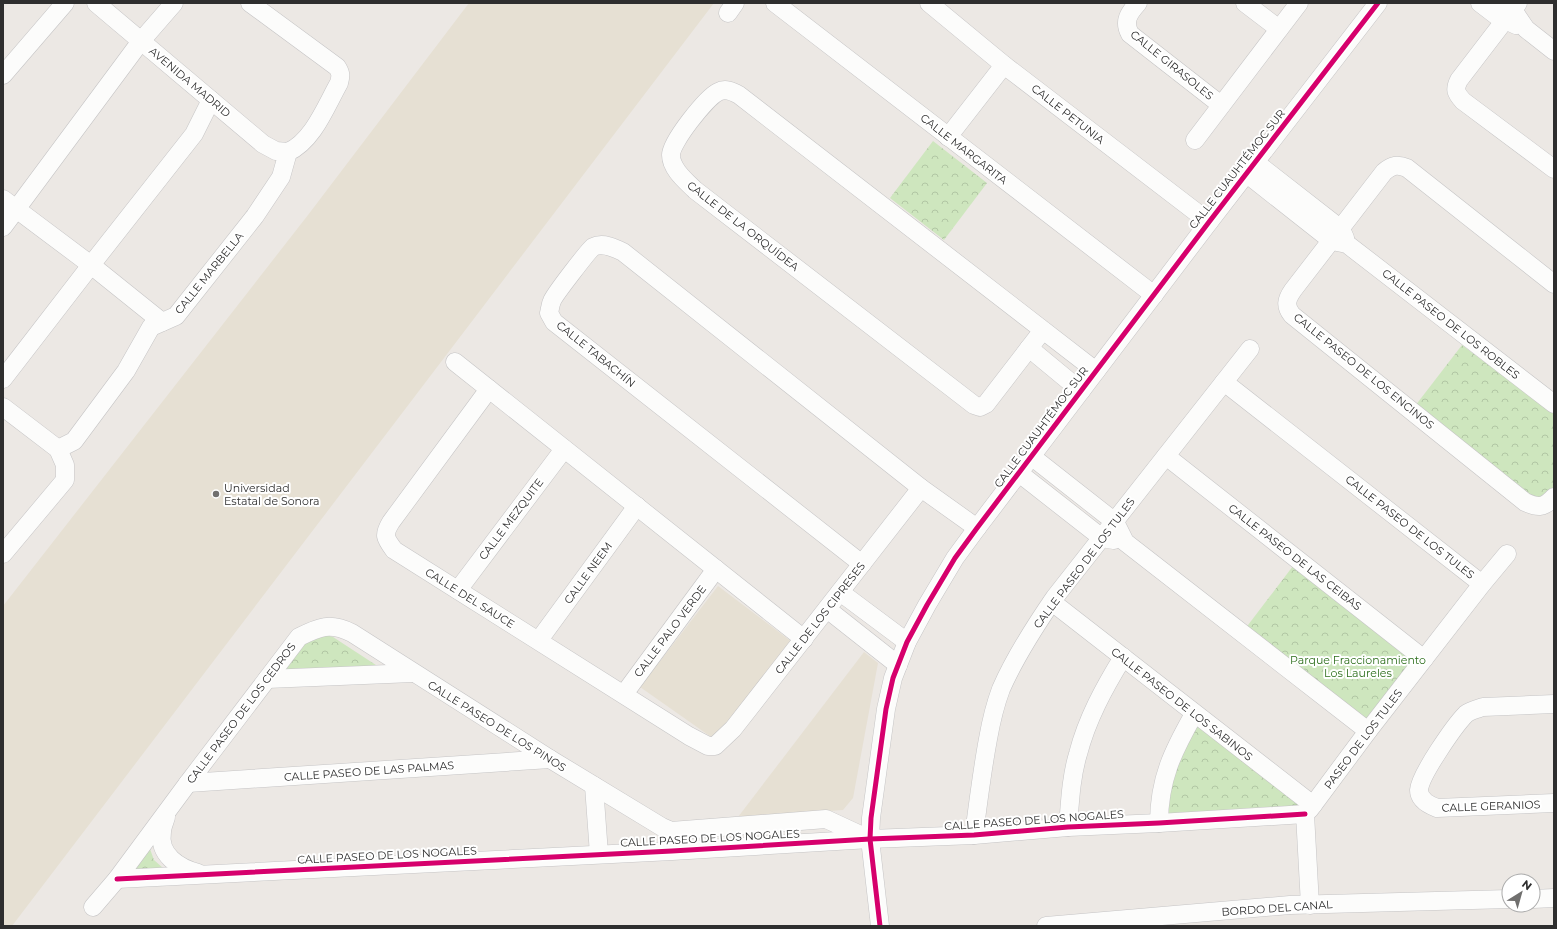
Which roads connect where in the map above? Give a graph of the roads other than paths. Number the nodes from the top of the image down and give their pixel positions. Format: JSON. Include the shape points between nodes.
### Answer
{"nodes":[{"id":1,"x":65,"y":3,"type":"edge"},
{"id":2,"x":96,"y":3,"type":"edge"},
{"id":3,"x":174,"y":3,"type":"edge"},
{"id":4,"x":250,"y":3,"type":"edge"},
{"id":5,"x":775,"y":3,"type":"edge"},
{"id":6,"x":928,"y":3,"type":"edge"},
{"id":7,"x":1138,"y":3,"type":"edge"},
{"id":8,"x":1245,"y":3,"type":"edge"},
{"id":9,"x":1299,"y":3,"type":"edge"},
{"id":10,"x":1378,"y":3,"type":"edge"},
{"id":11,"x":1480,"y":3,"type":"edge"},
{"id":12,"x":1510,"y":9,"type":"edge"},
{"id":13,"x":1280,"y":29,"type":"junction"},
{"id":14,"x":141,"y":41,"type":"junction"},
{"id":15,"x":1554,"y":51,"type":"edge"},
{"id":16,"x":1004,"y":65,"type":"junction"},
{"id":17,"x":3,"y":75,"type":"edge"},
{"id":18,"x":211,"y":100,"type":"junction"},
{"id":19,"x":1221,"y":105,"type":"junction"},
{"id":20,"x":948,"y":137,"type":"junction"},
{"id":21,"x":1195,"y":140,"type":"dead end"},
{"id":22,"x":288,"y":152,"type":"junction"},
{"id":23,"x":1251,"y":168,"type":"junction"},
{"id":24,"x":1554,"y":169,"type":"edge"},
{"id":25,"x":10,"y":204,"type":"edge"},
{"id":26,"x":1209,"y":222,"type":"junction"},
{"id":27,"x":3,"y":227,"type":"edge"},
{"id":28,"x":1340,"y":238,"type":"junction"},
{"id":29,"x":91,"y":265,"type":"junction"},
{"id":30,"x":1554,"y":284,"type":"edge"},
{"id":31,"x":1154,"y":295,"type":"junction"},
{"id":32,"x":162,"y":322,"type":"junction"},
{"id":33,"x":1043,"y":330,"type":"junction"},
{"id":34,"x":1029,"y":348,"type":"junction"},
{"id":35,"x":1250,"y":349,"type":"dead end"},
{"id":36,"x":455,"y":362,"type":"dead end"},
{"id":37,"x":1096,"y":371,"type":"junction"},
{"id":38,"x":3,"y":379,"type":"edge"},
{"id":39,"x":1224,"y":382,"type":"junction"},
{"id":40,"x":489,"y":389,"type":"junction"},
{"id":41,"x":1081,"y":391,"type":"junction"},
{"id":42,"x":1554,"y":404,"type":"edge"},
{"id":43,"x":3,"y":407,"type":"edge"},
{"id":44,"x":58,"y":449,"type":"junction"},
{"id":45,"x":564,"y":449,"type":"junction"},
{"id":46,"x":1031,"y":456,"type":"junction"},
{"id":47,"x":1166,"y":456,"type":"junction"},
{"id":48,"x":1019,"y":473,"type":"junction"},
{"id":49,"x":921,"y":488,"type":"junction"},
{"id":50,"x":1554,"y":498,"type":"edge"},
{"id":51,"x":637,"y":506,"type":"junction"},
{"id":52,"x":1115,"y":522,"type":"junction"},
{"id":53,"x":977,"y":528,"type":"junction"},
{"id":54,"x":1102,"y":538,"type":"junction"},
{"id":55,"x":1125,"y":542,"type":"junction"},
{"id":56,"x":6,"y":544,"type":"edge"},
{"id":57,"x":1507,"y":554,"type":"dead end"},
{"id":58,"x":862,"y":564,"type":"junction"},
{"id":59,"x":716,"y":569,"type":"junction"},
{"id":60,"x":1482,"y":584,"type":"junction"},
{"id":61,"x":458,"y":590,"type":"junction"},
{"id":62,"x":840,"y":592,"type":"junction"},
{"id":63,"x":1052,"y":602,"type":"junction"},
{"id":64,"x":827,"y":609,"type":"junction"},
{"id":65,"x":323,"y":627,"type":"joint"},
{"id":66,"x":804,"y":639,"type":"junction"},
{"id":67,"x":538,"y":640,"type":"junction"},
{"id":68,"x":907,"y":642,"type":"junction"},
{"id":69,"x":1123,"y":657,"type":"junction"},
{"id":70,"x":1424,"y":659,"type":"junction"},
{"id":71,"x":898,"y":665,"type":"junction"},
{"id":72,"x":413,"y":672,"type":"junction"},
{"id":73,"x":267,"y":679,"type":"junction"},
{"id":74,"x":624,"y":694,"type":"junction"},
{"id":75,"x":1554,"y":704,"type":"edge"},
{"id":76,"x":1194,"y":714,"type":"junction"},
{"id":77,"x":1368,"y":731,"type":"junction"},
{"id":78,"x":715,"y":746,"type":"joint"},
{"id":79,"x":550,"y":759,"type":"junction"},
{"id":80,"x":188,"y":783,"type":"junction"},
{"id":81,"x":594,"y":786,"type":"junction"},
{"id":82,"x":1554,"y":803,"type":"edge"},
{"id":83,"x":169,"y":810,"type":"junction"},
{"id":84,"x":1309,"y":810,"type":"junction"},
{"id":85,"x":1159,"y":823,"type":"junction"},
{"id":86,"x":1068,"y":827,"type":"junction"},
{"id":87,"x":671,"y":831,"type":"junction"},
{"id":88,"x":974,"y":835,"type":"junction"},
{"id":89,"x":870,"y":839,"type":"junction"},
{"id":90,"x":672,"y":851,"type":"junction"},
{"id":91,"x":599,"y":854,"type":"junction"},
{"id":92,"x":203,"y":874,"type":"junction"},
{"id":93,"x":117,"y":879,"type":"junction"},
{"id":94,"x":1541,"y":898,"type":"edge"},
{"id":95,"x":1554,"y":898,"type":"edge"},
{"id":96,"x":1501,"y":899,"type":"edge"},
{"id":97,"x":1310,"y":905,"type":"junction"},
{"id":98,"x":93,"y":907,"type":"dead end"},
{"id":99,"x":880,"y":926,"type":"edge"},
{"id":100,"x":1046,"y":926,"type":"edge"}],
"edges":[{"from":1,"to":17,"type":"street"},
{"from":2,"to":14,"type":"street","name":"AVENIDA MADRID"},
{"from":3,"to":14,"type":"street"},
{"from":4,"to":22,"type":"street","via":[[329,60],[340,72],[339,83],[308,137],[297,148]]},
{"from":5,"to":20,"type":"street","name":"CALLE MARGARITA"},
{"from":6,"to":16,"type":"street","name":"CALLE PETUNIA"},
{"from":7,"to":19,"type":"street","name":"CALLE GIRASOLES","via":[[1128,18],[1126,27],[1130,34]]},
{"from":8,"to":13,"type":"street"},
{"from":9,"to":13,"type":"street"},
{"from":10,"to":23,"type":"street","name":"CALLE CUAUHTÉMOC SUR"},
{"from":11,"to":12,"type":"street"},
{"from":12,"to":15,"type":"street","via":[[1526,29]]},
{"from":12,"to":24,"type":"street","via":[[1459,80],[1456,91],[1463,101]]},
{"from":13,"to":19,"type":"street"},
{"from":14,"to":18,"type":"street","name":"AVENIDA MADRID"},
{"from":14,"to":25,"type":"street"},
{"from":16,"to":20,"type":"street"},
{"from":16,"to":26,"type":"street","name":"CALLE PETUNIA"},
{"from":18,"to":22,"type":"street","name":"AVENIDA MADRID","via":[[263,144],[276,151]]},
{"from":18,"to":29,"type":"street","via":[[194,134]]},
{"from":19,"to":21,"type":"street"},
{"from":20,"to":31,"type":"street","name":"CALLE MARGARITA"},
{"from":22,"to":32,"type":"street","name":"CALLE MARBELLA","via":[[281,177],[255,216],[176,316]]},
{"from":23,"to":26,"type":"street","name":"CALLE CUAUHTÉMOC SUR"},
{"from":23,"to":28,"type":"street","name":"CALLE PASEO DE LOS ROBLES"},
{"from":25,"to":27,"type":"street"},
{"from":25,"to":29,"type":"street"},
{"from":26,"to":31,"type":"street","name":"CALLE CUAUHTÉMOC SUR"},
{"from":28,"to":30,"type":"street","name":"CALLE PASEO DE LOS ENCINOS","via":[[1384,172],[1393,166],[1402,166]]},
{"from":28,"to":42,"type":"street","name":"CALLE PASEO DE LOS ROBLES"},
{"from":28,"to":50,"type":"street","name":"CALLE PASEO DE LOS ENCINOS","via":[[1288,297],[1287,308],[1292,315],[1525,502],[1538,507]]},
{"from":29,"to":32,"type":"street"},
{"from":29,"to":38,"type":"street"},
{"from":31,"to":37,"type":"street","name":"CALLE CUAUHTÉMOC SUR"},
{"from":32,"to":44,"type":"street","name":"CALLE MARBELLA","via":[[151,327],[126,371],[74,441]]},
{"from":33,"to":34,"type":"street","name":"CALLE DE LA ORQUÍDEA"},
{"from":33,"to":34,"type":"street","name":"CALLE DE LA ORQUÍDEA","via":[[733,92],[719,91],[712,96],[682,131],[673,146],[671,156],[674,168],[695,190],[974,405],[980,407],[986,404]]},
{"from":33,"to":37,"type":"street","name":"CALLE DE LA ORQUÍDEA"},
{"from":34,"to":41,"type":"street"},
{"from":35,"to":39,"type":"street","name":"CALLE PASEO DE LOS TULES"},
{"from":36,"to":40,"type":"street"},
{"from":37,"to":41,"type":"street","name":"CALLE CUAUHTÉMOC SUR"},
{"from":39,"to":47,"type":"street","name":"CALLE PASEO DE LOS TULES"},
{"from":39,"to":60,"type":"street","name":"CALLE PASEO DE LOS TULES"},
{"from":40,"to":45,"type":"street"},
{"from":40,"to":61,"type":"street","name":"CALLE DEL SAUCE","via":[[386,530],[385,537],[394,550]]},
{"from":41,"to":46,"type":"street","name":"CALLE CUAUHTÉMOC SUR"},
{"from":43,"to":44,"type":"street"},
{"from":44,"to":56,"type":"street","via":[[65,466],[65,480]]},
{"from":45,"to":51,"type":"street"},
{"from":45,"to":61,"type":"street","name":"CALLE MEZQUITE"},
{"from":46,"to":48,"type":"street","name":"CALLE CUAUHTÉMOC SUR"},
{"from":46,"to":52,"type":"street"},
{"from":47,"to":52,"type":"street","name":"CALLE PASEO DE LOS TULES"},
{"from":47,"to":70,"type":"street","name":"CALLE PASEO DE LAS CEIBAS"},
{"from":48,"to":53,"type":"street","name":"CALLE CUAUHTÉMOC SUR"},
{"from":48,"to":54,"type":"street"},
{"from":49,"to":53,"type":"street"},
{"from":49,"to":58,"type":"street","name":"CALLE DE LOS CIPRESES"},
{"from":49,"to":58,"type":"street","name":"CALLE TABACHÍN","via":[[623,252],[603,245],[593,247],[558,290],[551,302],[549,314],[554,322]]},
{"from":51,"to":59,"type":"street"},
{"from":51,"to":67,"type":"street","name":"CALLE NEEM"},
{"from":52,"to":54,"type":"street","name":"CALLE PASEO DE LOS TULES"},
{"from":52,"to":55,"type":"street"},
{"from":53,"to":68,"type":"street","name":"CALLE CUAUHTÉMOC SUR","via":[[955,558]]},
{"from":54,"to":55,"type":"street"},
{"from":54,"to":63,"type":"street","name":"CALLE PASEO DE LOS TULES"},
{"from":55,"to":77,"type":"street"},
{"from":57,"to":60,"type":"street","name":"PASEO DE LOS TULES"},
{"from":58,"to":62,"type":"street","name":"CALLE DE LOS CIPRESES"},
{"from":59,"to":66,"type":"street"},
{"from":59,"to":74,"type":"street","name":"CALLE PALO VERDE"},
{"from":60,"to":70,"type":"street","name":"PASEO DE LOS TULES"},
{"from":61,"to":67,"type":"street","name":"CALLE DEL SAUCE"},
{"from":62,"to":64,"type":"street","name":"CALLE DE LOS CIPRESES"},
{"from":62,"to":68,"type":"street"},
{"from":63,"to":69,"type":"street","name":"CALLE PASEO DE LOS SABINOS"},
{"from":63,"to":88,"type":"street","name":"CALLE PASEO DE LOS TULES","via":[[1001,690],[984,760]]},
{"from":64,"to":66,"type":"street","name":"CALLE DE LOS CIPRESES"},
{"from":64,"to":71,"type":"street"},
{"from":65,"to":72,"type":"street","name":"CALLE PASEO DE LOS PINOS","via":[[333,626],[352,633]]},
{"from":65,"to":73,"type":"street","name":"CALLE PASEO DE LOS CEDROS","via":[[299,637]]},
{"from":66,"to":78,"type":"street","name":"CALLE DE LOS CIPRESES","via":[[733,729]]},
{"from":67,"to":74,"type":"street","name":"CALLE DEL SAUCE"},
{"from":68,"to":71,"type":"street","name":"CALLE CUAUHTÉMOC SUR"},
{"from":69,"to":76,"type":"street","name":"CALLE PASEO DE LOS SABINOS"},
{"from":69,"to":86,"type":"street","via":[[1099,698],[1083,736],[1073,774]]},
{"from":70,"to":77,"type":"street","name":"PASEO DE LOS TULES"},
{"from":71,"to":89,"type":"street","name":"CALLE CUAUHTÉMOC SUR","via":[[886,709]]},
{"from":72,"to":73,"type":"street"},
{"from":72,"to":79,"type":"street","name":"CALLE PASEO DE LOS PINOS"},
{"from":73,"to":80,"type":"street","name":"CALLE PASEO DE LOS CEDROS"},
{"from":74,"to":78,"type":"street","name":"CALLE DEL SAUCE","via":[[700,742]]},
{"from":75,"to":82,"type":"street","name":"CALLE GERANIOS","via":[[1483,707],[1467,713],[1446,739],[1422,778],[1419,790],[1422,799],[1428,805],[1437,808]]},
{"from":76,"to":84,"type":"street","name":"CALLE PASEO DE LOS SABINOS"},
{"from":76,"to":85,"type":"street","via":[[1170,758],[1161,789]]},
{"from":77,"to":84,"type":"street","name":"PASEO DE LOS TULES"},
{"from":79,"to":80,"type":"street","name":"CALLE PASEO DE LAS PALMAS"},
{"from":79,"to":81,"type":"street","name":"CALLE PASEO DE LOS PINOS"},
{"from":80,"to":83,"type":"street","name":"CALLE PASEO DE LOS CEDROS"},
{"from":81,"to":87,"type":"street","name":"CALLE PASEO DE LOS PINOS","via":[[646,819]]},
{"from":81,"to":91,"type":"street"},
{"from":83,"to":92,"type":"street","name":"CALLE PASEO DE LOS CEDROS","via":[[162,832],[165,849],[181,867]]},
{"from":83,"to":93,"type":"street","name":"CALLE PASEO DE LOS CEDROS"},
{"from":84,"to":85,"type":"street","name":"CALLE PASEO DE LOS NOGALES"},
{"from":84,"to":97,"type":"street"},
{"from":85,"to":86,"type":"street","name":"CALLE PASEO DE LOS NOGALES"},
{"from":86,"to":88,"type":"street","name":"CALLE PASEO DE LOS NOGALES"},
{"from":87,"to":89,"type":"street","name":"CALLE PASEO DE LOS NOGALES","via":[[826,819]]},
{"from":87,"to":90,"type":"street"},
{"from":88,"to":89,"type":"street","name":"CALLE PASEO DE LOS NOGALES"},
{"from":89,"to":90,"type":"street","name":"CALLE PASEO DE LOS NOGALES"},
{"from":89,"to":99,"type":"street","name":"CALLE CUAUHTÉMOC SUR"},
{"from":90,"to":91,"type":"street","name":"CALLE PASEO DE LOS NOGALES"},
{"from":91,"to":92,"type":"street","name":"CALLE PASEO DE LOS NOGALES"},
{"from":92,"to":93,"type":"street","name":"CALLE PASEO DE LOS NOGALES"},
{"from":93,"to":98,"type":"street","name":"CALLE PASEO DE LOS CEDROS"},
{"from":94,"to":95,"type":"street"},
{"from":96,"to":97,"type":"street","name":"BORDO DEL CANAL"},
{"from":97,"to":100,"type":"street","name":"BORDO DEL CANAL"}]}
